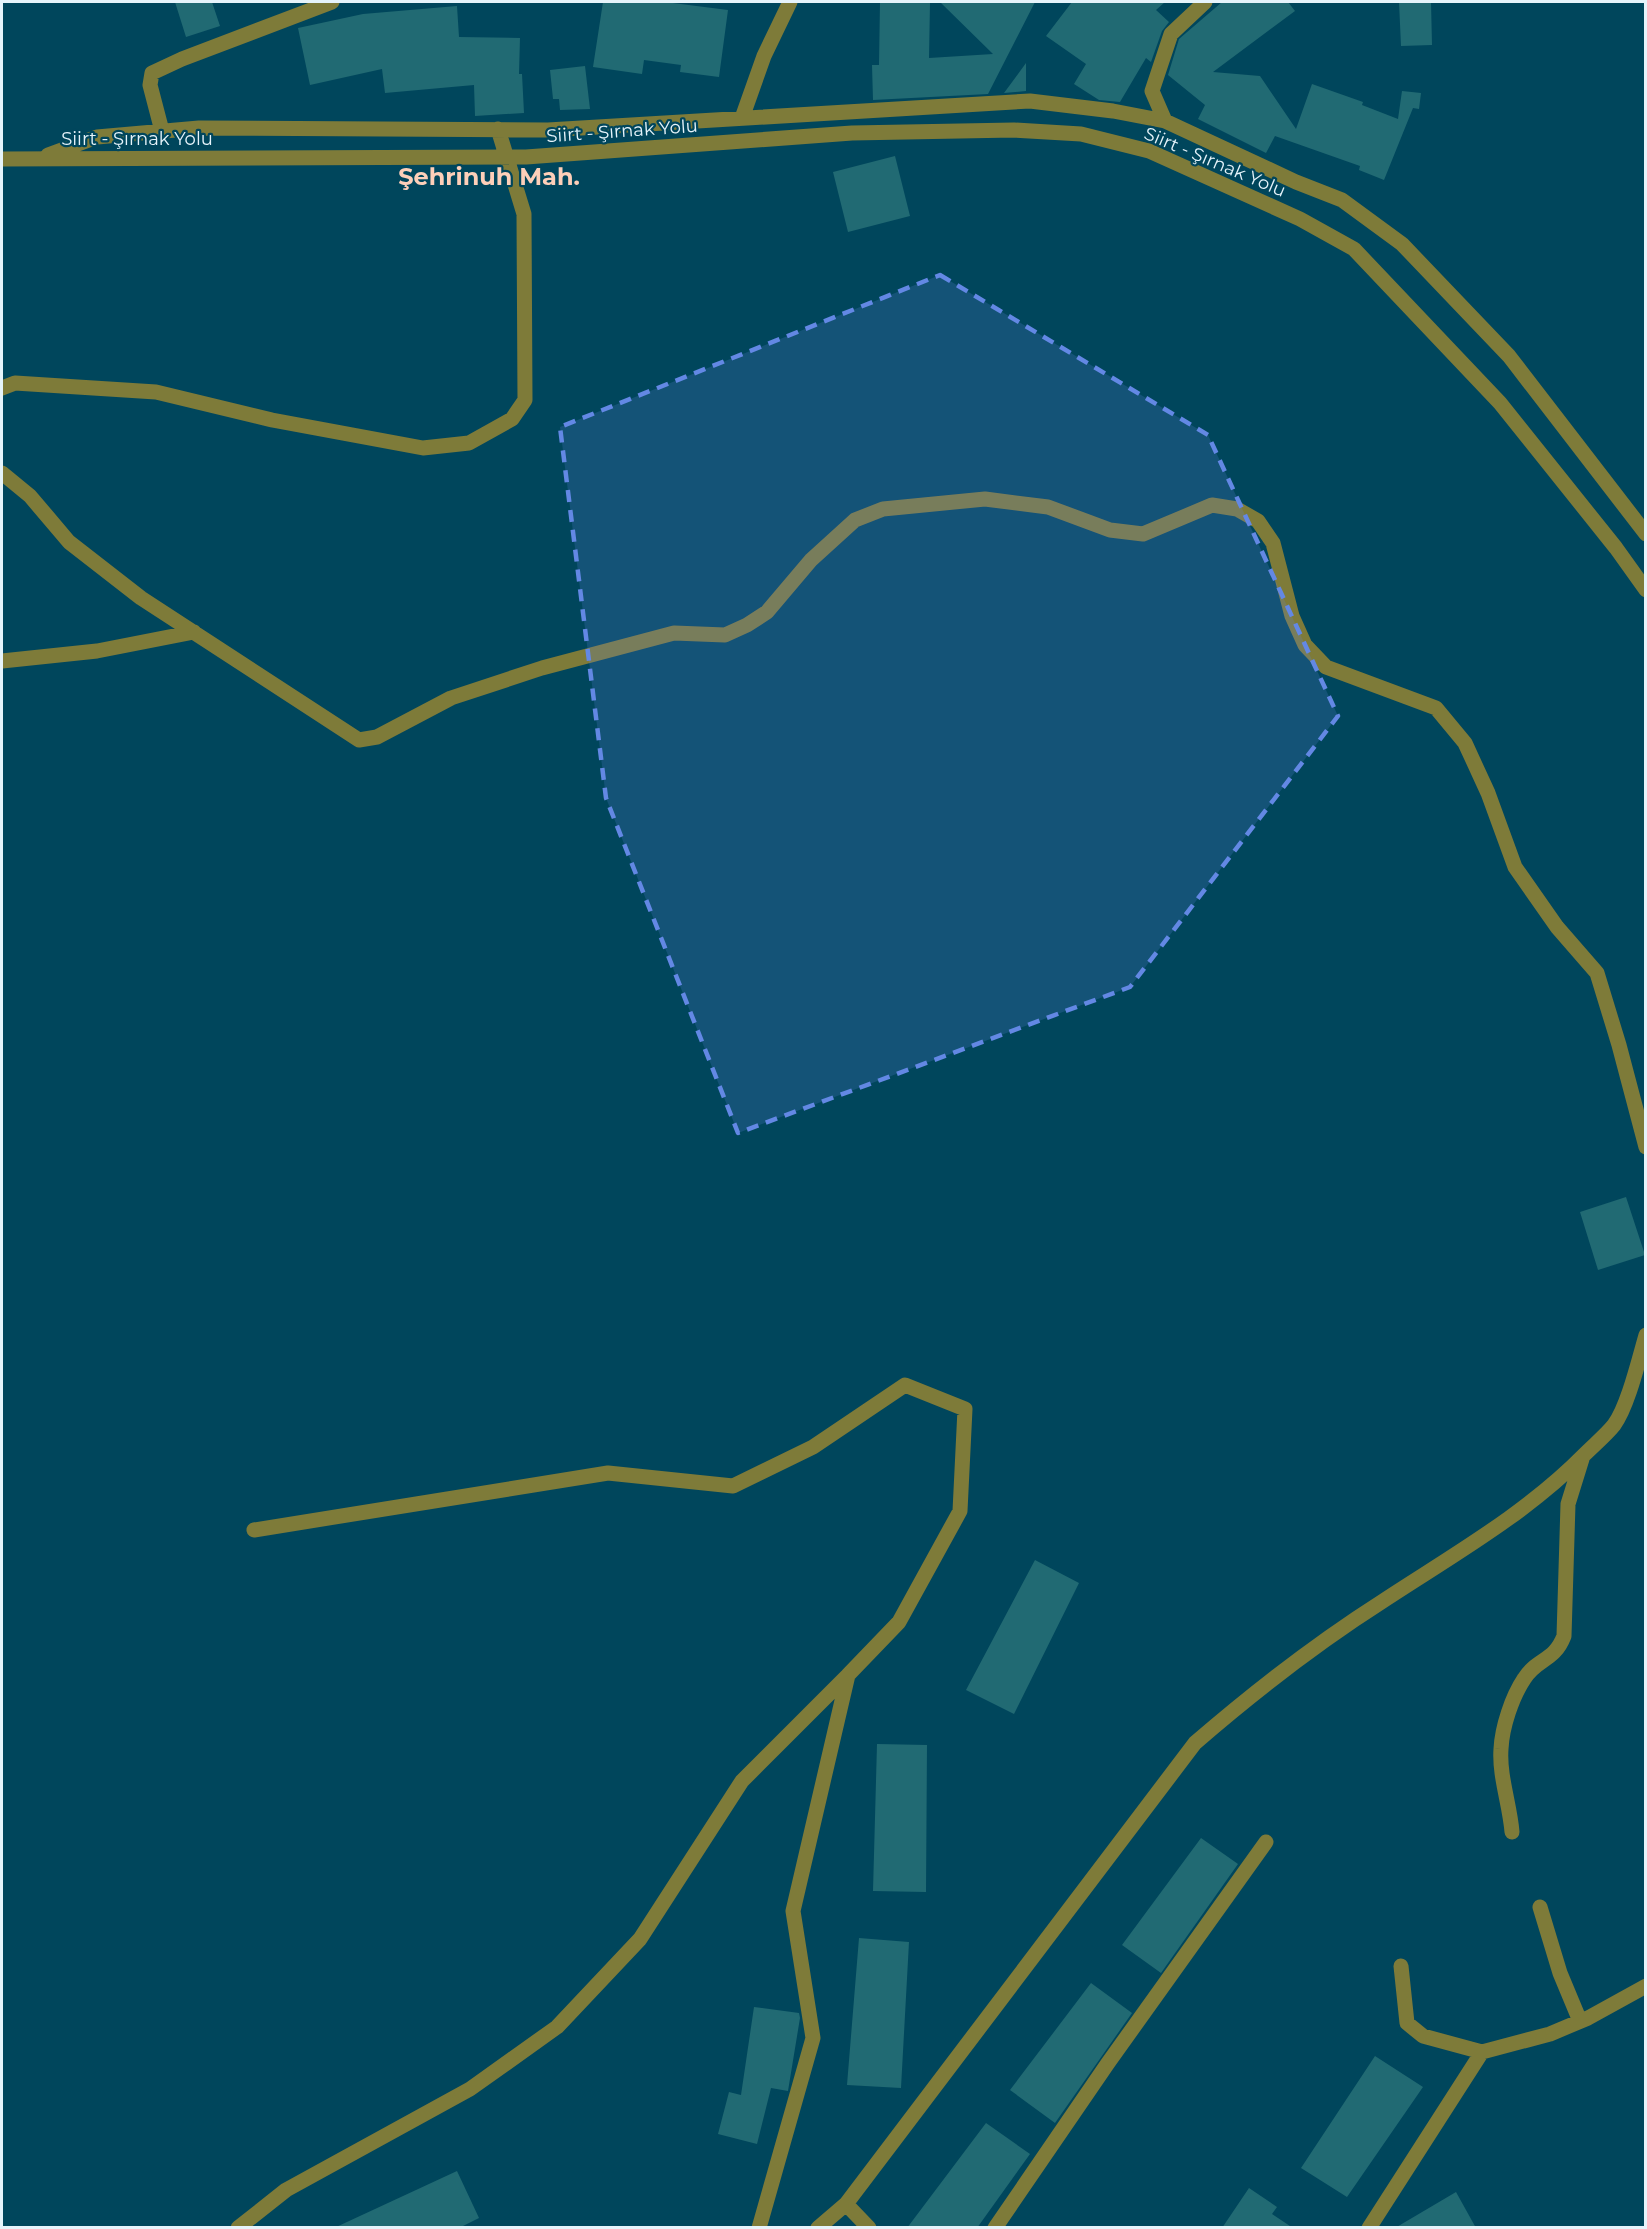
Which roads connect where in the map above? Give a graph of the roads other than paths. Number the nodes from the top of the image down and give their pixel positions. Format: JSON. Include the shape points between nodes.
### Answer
{"nodes":[{"id":1,"x":332,"y":2,"type":"edge"},
{"id":2,"x":790,"y":2,"type":"edge"},
{"id":3,"x":1205,"y":2,"type":"edge"},
{"id":4,"x":742,"y":118,"type":"junction"},
{"id":5,"x":1165,"y":122,"type":"junction"},
{"id":6,"x":498,"y":129,"type":"junction"},
{"id":7,"x":162,"y":131,"type":"junction"},
{"id":8,"x":508,"y":157,"type":"junction"},
{"id":9,"x":42,"y":158,"type":"junction"},
{"id":10,"x":2,"y":159,"type":"edge"},
{"id":11,"x":2,"y":388,"type":"edge"},
{"id":12,"x":2,"y":473,"type":"edge"},
{"id":13,"x":1646,"y":534,"type":"edge"},
{"id":14,"x":1646,"y":590,"type":"edge"},
{"id":15,"x":194,"y":632,"type":"junction"},
{"id":16,"x":2,"y":661,"type":"edge"},
{"id":17,"x":1646,"y":1147,"type":"edge"},
{"id":18,"x":1646,"y":1335,"type":"edge"},
{"id":19,"x":1583,"y":1456,"type":"junction"},
{"id":20,"x":255,"y":1530,"type":"dead end"},
{"id":21,"x":848,"y":1675,"type":"junction"},
{"id":22,"x":1512,"y":1832,"type":"dead end"},
{"id":23,"x":1266,"y":1842,"type":"dead end"},
{"id":24,"x":1540,"y":1907,"type":"dead end"},
{"id":25,"x":1401,"y":1966,"type":"dead end"},
{"id":26,"x":1646,"y":1986,"type":"edge"},
{"id":27,"x":1580,"y":2021,"type":"junction"},
{"id":28,"x":1482,"y":2052,"type":"junction"},
{"id":29,"x":846,"y":2204,"type":"junction"},
{"id":30,"x":1373,"y":2226,"type":"edge"},
{"id":31,"x":238,"y":2228,"type":"edge"},
{"id":32,"x":759,"y":2228,"type":"edge"},
{"id":33,"x":818,"y":2228,"type":"edge"},
{"id":34,"x":869,"y":2228,"type":"edge"},
{"id":35,"x":995,"y":2228,"type":"edge"}],
"edges":[{"from":1,"to":7,"type":"street","via":[[152,73],[150,85]]},
{"from":2,"to":4,"type":"street","via":[[764,56]]},
{"from":3,"to":5,"type":"street","via":[[1171,34],[1152,91]]},
{"from":4,"to":5,"type":"street","name":"Siirt - Şırnak Yolu","via":[[1030,101]]},
{"from":4,"to":6,"type":"street","name":"Siirt - Şırnak Yolu","via":[[548,130]]},
{"from":5,"to":13,"type":"street","name":"Siirt - Şırnak Yolu","via":[[1342,200],[1402,244],[1509,356]]},
{"from":6,"to":7,"type":"street","name":"Siirt - Şırnak Yolu"},
{"from":6,"to":8,"type":"street"},
{"from":7,"to":9,"type":"street","name":"Siirt - Şırnak Yolu","via":[[97,137]]},
{"from":8,"to":9,"type":"street","name":"Siirt - Şırnak Yolu"},
{"from":8,"to":11,"type":"street","via":[[524,214],[525,400],[512,419],[469,443],[423,448],[272,420],[156,392],[15,383]]},
{"from":8,"to":14,"type":"street","name":"Siirt - Şırnak Yolu","via":[[852,133],[1014,130],[1081,134],[1149,151],[1300,219],[1354,249],[1500,403]]},
{"from":9,"to":10,"type":"street","name":"Siirt - Şırnak Yolu"},
{"from":12,"to":15,"type":"street","via":[[30,496],[69,542],[141,598]]},
{"from":15,"to":16,"type":"street","via":[[97,651]]},
{"from":15,"to":17,"type":"street","via":[[359,740],[377,737],[451,698],[542,668],[674,633],[725,635],[747,626],[767,612],[811,560],[855,520],[883,509],[985,499],[1048,507],[1110,530],[1143,534],[1212,505],[1237,509],[1257,521],[1273,543],[1292,616],[1305,645],[1326,667],[1437,708],[1465,743],[1515,867],[1557,927],[1597,973]]},
{"from":18,"to":19,"type":"street","via":[[1615,1424]]},
{"from":19,"to":22,"type":"street","via":[[1568,1504],[1564,1636],[1559,1650],[1531,1669],[1523,1680],[1513,1701],[1501,1749]]},
{"from":19,"to":29,"type":"street","via":[[1519,1513],[1361,1616],[1241,1703],[1195,1743]]},
{"from":20,"to":21,"type":"street","via":[[608,1473],[733,1486],[813,1447],[905,1385],[965,1409],[960,1511],[899,1622]]},
{"from":21,"to":31,"type":"street","via":[[742,1781],[640,1939],[557,2027],[470,2089],[286,2190]]},
{"from":21,"to":32,"type":"street","via":[[793,1911],[813,2038]]},
{"from":23,"to":35,"type":"street"},
{"from":24,"to":27,"type":"street"},
{"from":25,"to":28,"type":"street","via":[[1407,2023],[1423,2036]]},
{"from":26,"to":27,"type":"street"},
{"from":27,"to":28,"type":"street","via":[[1550,2034]]},
{"from":28,"to":30,"type":"street"},
{"from":29,"to":33,"type":"street"},
{"from":29,"to":34,"type":"street"}]}
